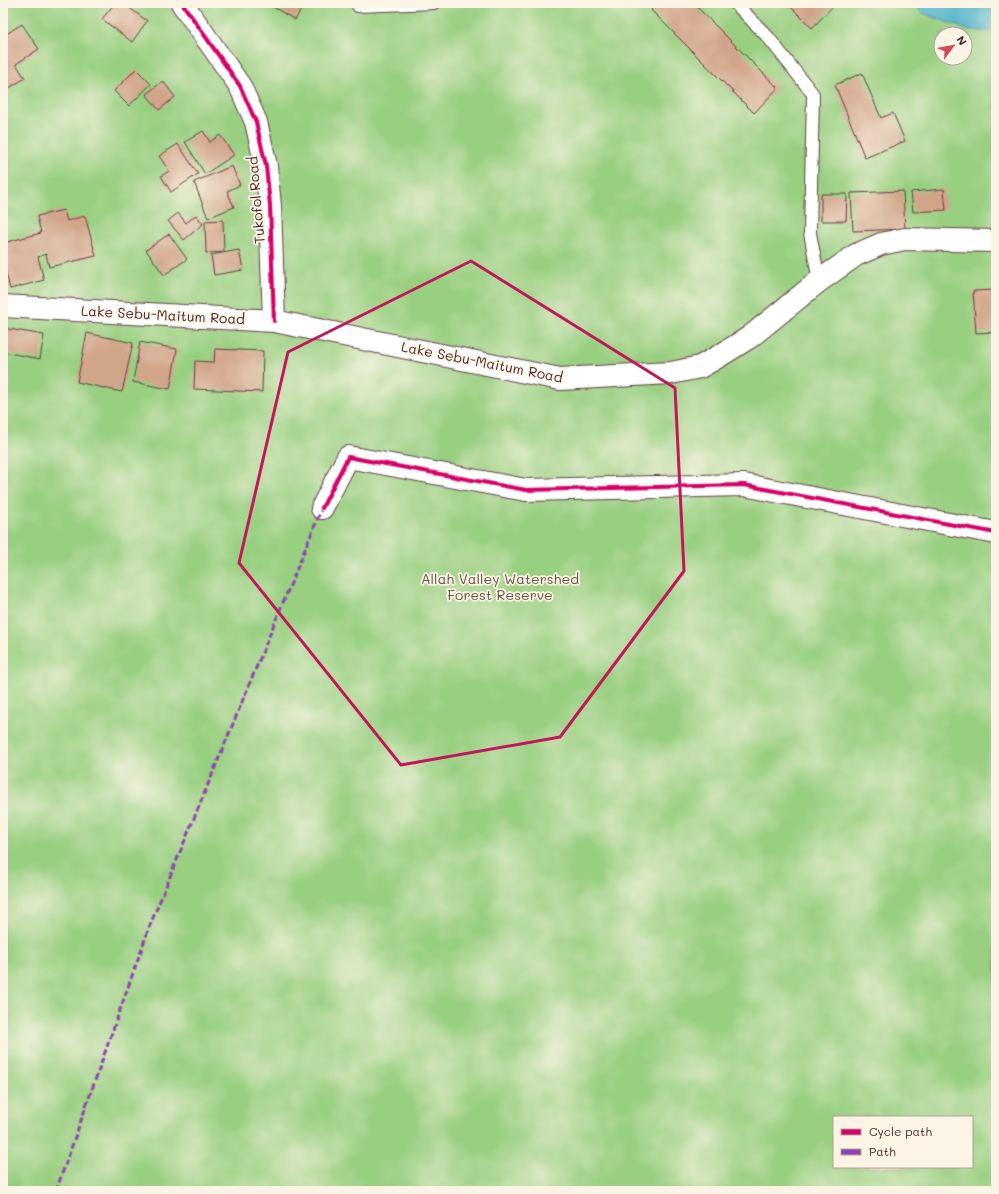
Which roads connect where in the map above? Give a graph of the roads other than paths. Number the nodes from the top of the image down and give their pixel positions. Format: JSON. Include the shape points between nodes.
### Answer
{"nodes":[{"id":1,"x":434,"y":3,"type":"edge"},
{"id":2,"x":735,"y":3,"type":"edge"},
{"id":3,"x":186,"y":5,"type":"edge"},
{"id":4,"x":358,"y":6,"type":"dead end"},
{"id":5,"x":996,"y":241,"type":"edge"},
{"id":6,"x":819,"y":281,"type":"junction"},
{"id":7,"x":3,"y":306,"type":"edge"},
{"id":8,"x":274,"y":321,"type":"junction"},
{"id":9,"x":322,"y":508,"type":"dead end"},
{"id":10,"x":996,"y":533,"type":"edge"}],
"edges":[{"from":1,"to":4,"type":"lane"},
{"from":2,"to":6,"type":"lane","via":[[768,37],[813,94],[810,233]]},
{"from":3,"to":8,"type":"street","name":"Tukofol Road","via":[[240,86],[256,122],[266,166],[269,198]]},
{"from":5,"to":6,"type":"street","name":"Lake Sebu-Maitum Road","via":[[906,239],[881,244],[856,255]]},
{"from":6,"to":8,"type":"street","name":"Lake Sebu-Maitum Road","via":[[762,328],[722,356],[700,367],[671,373],[560,379]]},
{"from":7,"to":8,"type":"street","name":"Lake Sebu-Maitum Road"},
{"from":9,"to":10,"type":"street","via":[[348,457],[526,490],[744,485]]}]}
